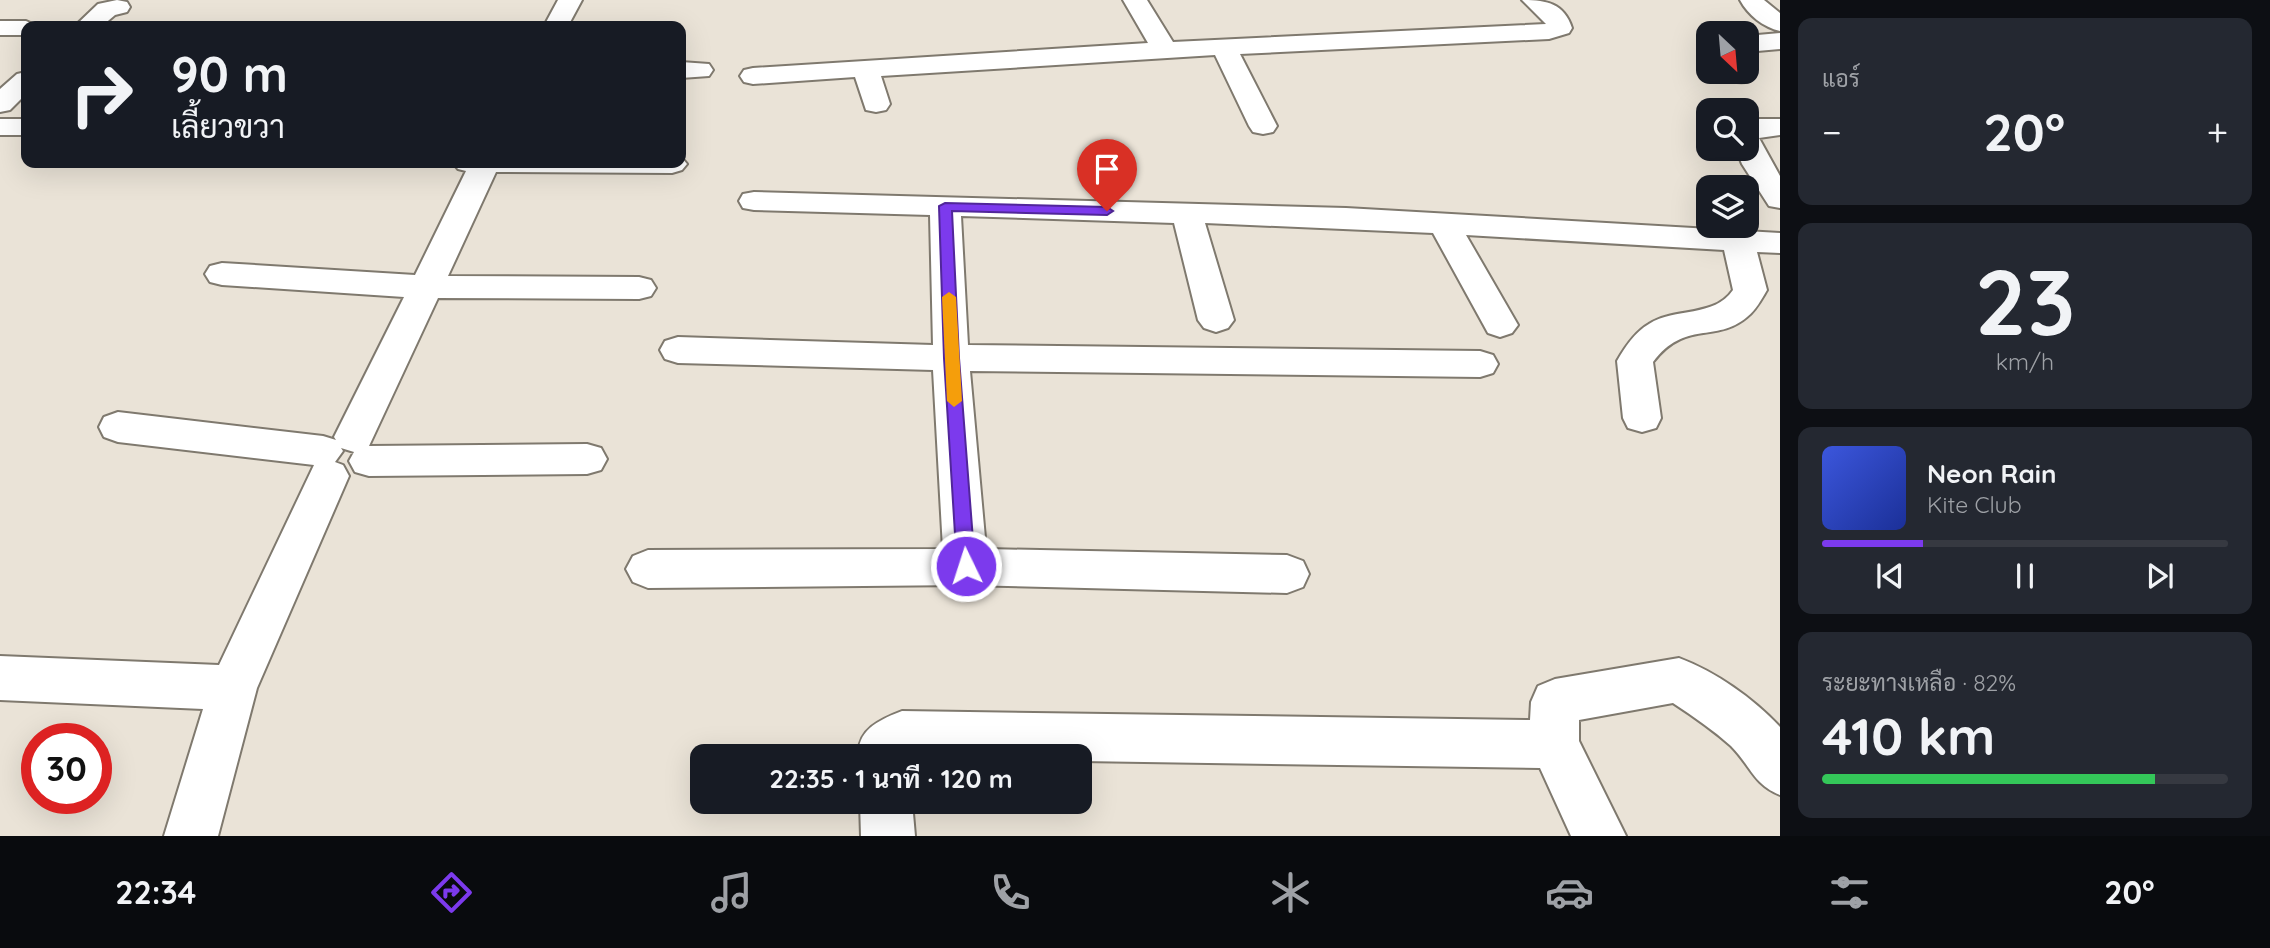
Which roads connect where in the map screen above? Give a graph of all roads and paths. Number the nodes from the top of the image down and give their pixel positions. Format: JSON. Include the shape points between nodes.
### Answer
{"nodes":[{"id":1,"x":570,"y":0,"type":"edge"},
{"id":2,"x":1135,"y":0,"type":"edge"},
{"id":3,"x":1534,"y":0,"type":"edge"},
{"id":4,"x":1752,"y":0,"type":"edge"},
{"id":5,"x":118,"y":7,"type":"dead end"},
{"id":6,"x":93,"y":21,"type":"edge"},
{"id":7,"x":558,"y":21,"type":"edge"},
{"id":8,"x":1780,"y":24,"type":"edge"},
{"id":9,"x":0,"y":28,"type":"edge"},
{"id":10,"x":21,"y":28,"type":"edge"},
{"id":11,"x":1780,"y":41,"type":"edge"},
{"id":12,"x":1759,"y":43,"type":"edge"},
{"id":13,"x":1224,"y":48,"type":"junction"},
{"id":14,"x":1165,"y":51,"type":"junction"},
{"id":15,"x":866,"y":69,"type":"junction"},
{"id":16,"x":753,"y":76,"type":"dead end"},
{"id":17,"x":876,"y":104,"type":"dead end"},
{"id":18,"x":1263,"y":126,"type":"dead end"},
{"id":19,"x":0,"y":127,"type":"edge"},
{"id":20,"x":21,"y":127,"type":"edge"},
{"id":21,"x":1759,"y":127,"type":"edge"},
{"id":22,"x":1780,"y":127,"type":"edge"},
{"id":23,"x":1756,"y":161,"type":"edge"},
{"id":24,"x":482,"y":168,"type":"edge"},
{"id":25,"x":1780,"y":199,"type":"edge"},
{"id":26,"x":754,"y":201,"type":"dead end"},
{"id":27,"x":945,"y":206,"type":"junction"},
{"id":28,"x":1187,"y":214,"type":"junction"},
{"id":29,"x":1446,"y":225,"type":"junction"},
{"id":30,"x":1738,"y":241,"type":"junction"},
{"id":31,"x":1780,"y":243,"type":"edge"},
{"id":32,"x":222,"y":274,"type":"dead end"},
{"id":33,"x":424,"y":287,"type":"junction"},
{"id":34,"x":639,"y":288,"type":"dead end"},
{"id":35,"x":1216,"y":320,"type":"dead end"},
{"id":36,"x":1500,"y":325,"type":"dead end"},
{"id":37,"x":678,"y":350,"type":"dead end"},
{"id":38,"x":951,"y":358,"type":"junction"},
{"id":39,"x":1479,"y":364,"type":"dead end"},
{"id":40,"x":1642,"y":418,"type":"dead end"},
{"id":41,"x":118,"y":427,"type":"dead end"},
{"id":42,"x":344,"y":456,"type":"junction"},
{"id":43,"x":587,"y":459,"type":"dead end"},
{"id":44,"x":966,"y":566,"type":"junction"},
{"id":45,"x":649,"y":569,"type":"dead end"},
{"id":46,"x":1287,"y":575,"type":"dead end"},
{"id":47,"x":0,"y":678,"type":"edge"},
{"id":48,"x":233,"y":688,"type":"junction"},
{"id":49,"x":889,"y":744,"type":"edge"},
{"id":50,"x":1554,"y":744,"type":"junction"},
{"id":51,"x":1780,"y":770,"type":"edge"},
{"id":52,"x":887,"y":814,"type":"edge"},
{"id":53,"x":191,"y":836,"type":"edge"},
{"id":54,"x":888,"y":836,"type":"edge"},
{"id":55,"x":1599,"y":836,"type":"edge"}],
"edges":[{"from":1,"to":7,"type":"street"},
{"from":2,"to":14,"type":"street"},
{"from":3,"to":13,"type":"street","via":[[1557,19],[1560,28]]},
{"from":4,"to":8,"type":"street"},
{"from":5,"to":6,"type":"street","via":[[107,9]]},
{"from":9,"to":10,"type":"street"},
{"from":11,"to":12,"type":"street"},
{"from":13,"to":14,"type":"street"},
{"from":13,"to":18,"type":"street"},
{"from":14,"to":15,"type":"street"},
{"from":15,"to":16,"type":"street"},
{"from":15,"to":17,"type":"street"},
{"from":19,"to":20,"type":"street"},
{"from":21,"to":22,"type":"street"},
{"from":23,"to":25,"type":"street"},
{"from":24,"to":33,"type":"street"},
{"from":26,"to":27,"type":"street"},
{"from":27,"to":28,"type":"street"},
{"from":27,"to":38,"type":"street"},
{"from":28,"to":29,"type":"street"},
{"from":28,"to":35,"type":"street"},
{"from":29,"to":30,"type":"street"},
{"from":29,"to":36,"type":"street"},
{"from":30,"to":31,"type":"street"},
{"from":30,"to":40,"type":"street","via":[[1750,290],[1743,305],[1718,318],[1665,330],[1645,346],[1635,361]]},
{"from":32,"to":33,"type":"street"},
{"from":33,"to":34,"type":"street"},
{"from":33,"to":42,"type":"street"},
{"from":37,"to":38,"type":"street"},
{"from":38,"to":39,"type":"street"},
{"from":38,"to":44,"type":"street"},
{"from":41,"to":42,"type":"street"},
{"from":42,"to":43,"type":"street"},
{"from":42,"to":48,"type":"street"},
{"from":44,"to":45,"type":"street"},
{"from":44,"to":46,"type":"street"},
{"from":47,"to":48,"type":"street"},
{"from":48,"to":53,"type":"street"},
{"from":49,"to":50,"type":"street","via":[[902,735]]},
{"from":50,"to":51,"type":"street","via":[[1555,702],[1679,680],[1722,708],[1773,755]]},
{"from":50,"to":55,"type":"street"},
{"from":52,"to":54,"type":"street"}]}
